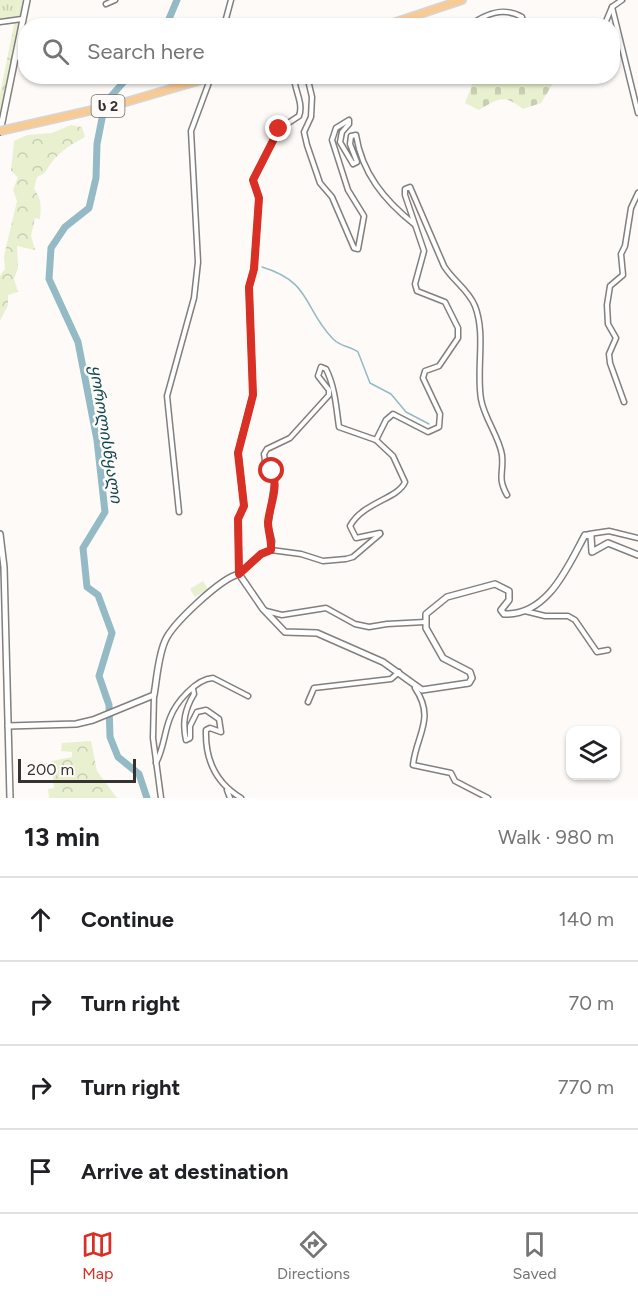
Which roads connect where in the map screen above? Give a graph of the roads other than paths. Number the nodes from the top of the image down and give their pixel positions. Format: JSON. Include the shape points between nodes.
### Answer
{"nodes":[{"id":1,"x":27,"y":0,"type":"edge"},
{"id":2,"x":115,"y":0,"type":"edge"},
{"id":3,"x":231,"y":0,"type":"edge"},
{"id":4,"x":462,"y":0,"type":"edge"},
{"id":5,"x":622,"y":0,"type":"edge"},
{"id":6,"x":106,"y":4,"type":"dead end"},
{"id":7,"x":612,"y":7,"type":"junction"},
{"id":8,"x":22,"y":18,"type":"edge"},
{"id":9,"x":226,"y":18,"type":"edge"},
{"id":10,"x":408,"y":18,"type":"edge"},
{"id":11,"x":481,"y":18,"type":"edge"},
{"id":12,"x":522,"y":18,"type":"edge"},
{"id":13,"x":607,"y":18,"type":"edge"},
{"id":14,"x":615,"y":18,"type":"edge"},
{"id":15,"x":18,"y":20,"type":"edge"},
{"id":16,"x":0,"y":22,"type":"edge"},
{"id":17,"x":18,"y":38,"type":"edge"},
{"id":18,"x":620,"y":40,"type":"edge"},
{"id":19,"x":14,"y":56,"type":"junction"},
{"id":20,"x":18,"y":57,"type":"edge"},
{"id":21,"x":186,"y":84,"type":"edge"},
{"id":22,"x":210,"y":84,"type":"edge"},
{"id":23,"x":294,"y":84,"type":"edge"},
{"id":24,"x":309,"y":84,"type":"edge"},
{"id":25,"x":638,"y":113,"type":"edge"},
{"id":26,"x":0,"y":132,"type":"edge"},
{"id":27,"x":638,"y":193,"type":"edge"},
{"id":28,"x":415,"y":225,"type":"junction"},
{"id":29,"x":624,"y":402,"type":"dead end"},
{"id":30,"x":376,"y":440,"type":"junction"},
{"id":31,"x":507,"y":495,"type":"dead end"},
{"id":32,"x":178,"y":512,"type":"dead end"},
{"id":33,"x":0,"y":534,"type":"edge"},
{"id":34,"x":589,"y":534,"type":"junction"},
{"id":35,"x":638,"y":537,"type":"edge"},
{"id":36,"x":271,"y":550,"type":"junction"},
{"id":37,"x":638,"y":555,"type":"edge"},
{"id":38,"x":239,"y":574,"type":"junction"},
{"id":39,"x":263,"y":609,"type":"junction"},
{"id":40,"x":522,"y":610,"type":"junction"},
{"id":41,"x":424,"y":622,"type":"junction"},
{"id":42,"x":608,"y":650,"type":"dead end"},
{"id":43,"x":400,"y":672,"type":"junction"},
{"id":44,"x":193,"y":688,"type":"junction"},
{"id":45,"x":415,"y":688,"type":"junction"},
{"id":46,"x":153,"y":695,"type":"junction"},
{"id":47,"x":248,"y":696,"type":"dead end"},
{"id":48,"x":308,"y":702,"type":"dead end"},
{"id":49,"x":8,"y":726,"type":"junction"},
{"id":50,"x":156,"y":763,"type":"junction"},
{"id":51,"x":227,"y":790,"type":"junction"},
{"id":52,"x":10,"y":798,"type":"edge"},
{"id":53,"x":161,"y":798,"type":"edge"},
{"id":54,"x":231,"y":798,"type":"edge"},
{"id":55,"x":241,"y":798,"type":"edge"},
{"id":56,"x":488,"y":798,"type":"edge"}],
"edges":[{"from":1,"to":8,"type":"street"},
{"from":2,"to":6,"type":"street"},
{"from":3,"to":9,"type":"street"},
{"from":4,"to":10,"type":"highway"},
{"from":5,"to":7,"type":"street"},
{"from":7,"to":13,"type":"street"},
{"from":7,"to":14,"type":"street"},
{"from":11,"to":12,"type":"street","via":[[505,12]]},
{"from":15,"to":16,"type":"street"},
{"from":17,"to":19,"type":"street"},
{"from":18,"to":25,"type":"street"},
{"from":19,"to":20,"type":"street"},
{"from":19,"to":26,"type":"street"},
{"from":21,"to":26,"type":"highway","number":"ს 2","bridge":true},
{"from":22,"to":32,"type":"street","via":[[191,131],[198,262],[194,298],[167,396]]},
{"from":23,"to":38,"type":"street","via":[[300,101],[299,116],[279,129],[253,180],[259,198],[249,287],[253,395],[238,453],[244,506],[238,519]]},
{"from":24,"to":28,"type":"street","via":[[312,117],[304,132],[307,145],[320,183],[332,197],[354,248],[358,249],[364,216],[348,190],[332,140],[336,128],[344,121],[349,124],[340,142],[353,165],[357,162],[350,142],[351,136],[356,135],[359,155],[373,184]]},
{"from":27,"to":29,"type":"street","via":[[621,254],[622,275],[610,286],[606,316],[616,338],[609,354],[610,363]]},
{"from":28,"to":30,"type":"street","via":[[424,251],[415,284],[417,291],[445,302],[458,328],[458,338],[439,366],[425,371],[423,378],[440,414],[439,427],[428,432],[393,414]]},
{"from":28,"to":31,"type":"street","via":[[405,195],[407,186],[427,222],[444,266],[464,287],[474,305],[480,324],[481,401],[502,456],[500,482]]},
{"from":30,"to":36,"type":"street","via":[[393,456],[405,482],[396,494],[368,506],[350,526],[356,538],[380,533],[353,557],[338,561]]},
{"from":30,"to":36,"type":"street","via":[[339,427],[330,378],[321,367],[318,376],[329,395],[290,438],[264,454],[275,479],[268,526]]},
{"from":33,"to":49,"type":"street"},
{"from":34,"to":35,"type":"street","via":[[609,531]]},
{"from":34,"to":37,"type":"street","via":[[592,552],[608,543]]},
{"from":34,"to":40,"type":"street","via":[[554,589]]},
{"from":36,"to":38,"type":"street"},
{"from":38,"to":39,"type":"street"},
{"from":38,"to":46,"type":"street","via":[[215,585],[166,639]]},
{"from":39,"to":41,"type":"street","via":[[282,615],[326,609],[369,627]]},
{"from":39,"to":43,"type":"street","via":[[285,632],[317,633]]},
{"from":40,"to":41,"type":"street","via":[[502,613],[509,591],[495,584],[447,597],[426,614]]},
{"from":40,"to":42,"type":"street","via":[[568,616],[579,624],[597,652]]},
{"from":41,"to":45,"type":"street","via":[[444,658],[470,672],[472,678],[461,685]]},
{"from":43,"to":45,"type":"street"},
{"from":43,"to":48,"type":"street","via":[[391,679],[314,688]]},
{"from":44,"to":47,"type":"street","via":[[213,678]]},
{"from":44,"to":50,"type":"street","via":[[170,718]]},
{"from":44,"to":51,"type":"street","via":[[185,717],[186,740],[197,712],[206,710],[219,719],[221,732],[207,729],[206,741],[210,763]]},
{"from":45,"to":56,"type":"street","via":[[423,703],[425,723],[413,765],[451,772],[455,781]]},
{"from":46,"to":49,"type":"street","via":[[76,724]]},
{"from":46,"to":50,"type":"street"},
{"from":49,"to":52,"type":"street"},
{"from":50,"to":53,"type":"street"},
{"from":51,"to":54,"type":"street"},
{"from":51,"to":55,"type":"street"}]}
